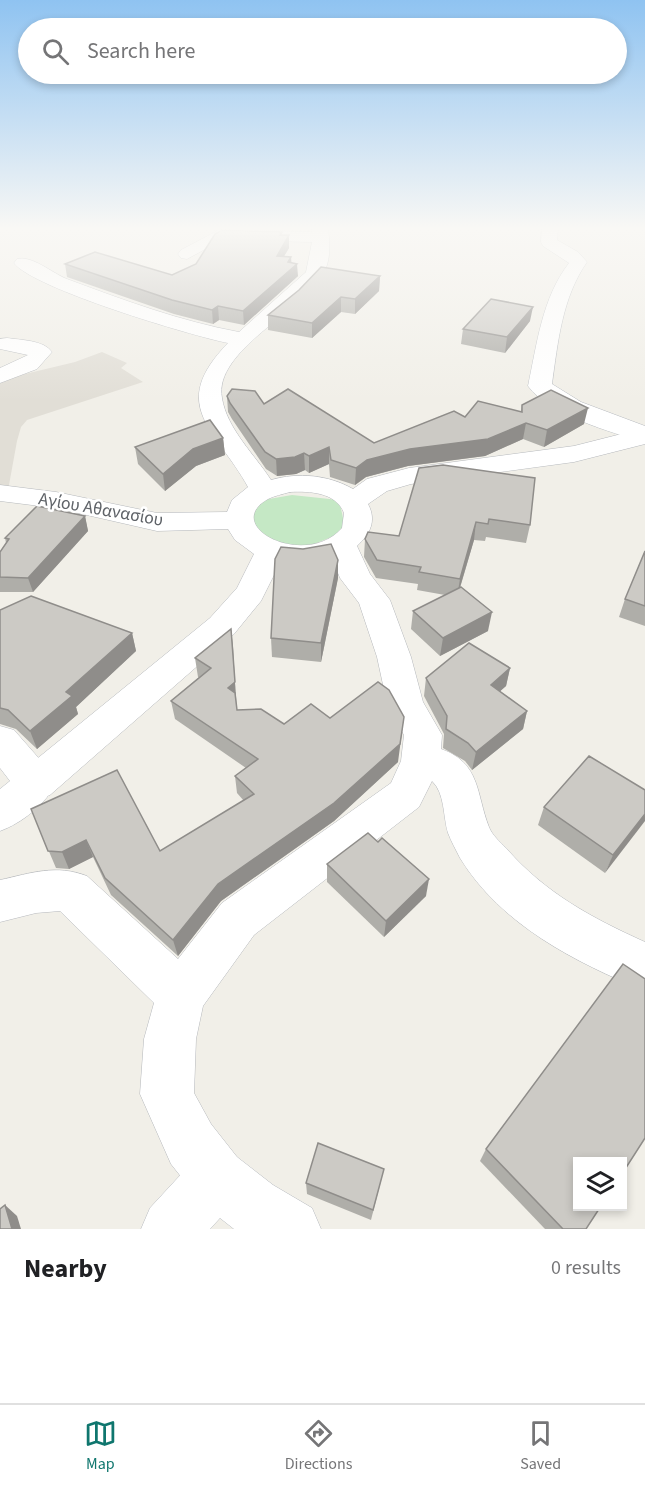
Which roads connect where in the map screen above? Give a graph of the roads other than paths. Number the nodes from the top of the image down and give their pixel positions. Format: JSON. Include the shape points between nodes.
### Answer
{"nodes":[{"id":1,"x":67,"y":286,"type":"edge"},
{"id":2,"x":301,"y":286,"type":"edge"},
{"id":3,"x":564,"y":286,"type":"edge"},
{"id":4,"x":243,"y":339,"type":"junction"},
{"id":5,"x":7,"y":344,"type":"dead end"},
{"id":6,"x":0,"y":376,"type":"edge"},
{"id":7,"x":645,"y":435,"type":"edge"},
{"id":8,"x":264,"y":491,"type":"junction"},
{"id":9,"x":0,"y":493,"type":"edge"},
{"id":10,"x":353,"y":502,"type":"junction"},
{"id":11,"x":238,"y":520,"type":"junction"},
{"id":12,"x":341,"y":544,"type":"junction"},
{"id":13,"x":271,"y":551,"type":"junction"},
{"id":14,"x":0,"y":741,"type":"edge"},
{"id":15,"x":421,"y":761,"type":"junction"},
{"id":16,"x":36,"y":783,"type":"junction"},
{"id":17,"x":0,"y":813,"type":"edge"},
{"id":18,"x":0,"y":901,"type":"edge"},
{"id":19,"x":645,"y":967,"type":"edge"},
{"id":20,"x":181,"y":995,"type":"junction"},
{"id":21,"x":217,"y":1177,"type":"junction"},
{"id":22,"x":171,"y":1229,"type":"edge"},
{"id":23,"x":291,"y":1229,"type":"edge"}],
"edges":[{"from":1,"to":4,"type":"street","via":[[154,318]]},
{"from":2,"to":4,"type":"street"},
{"from":3,"to":7,"type":"street","via":[[552,318],[540,386],[563,401]]},
{"from":4,"to":8,"type":"street","via":[[216,373],[209,393],[225,433]]},
{"from":5,"to":6,"type":"street","via":[[41,352],[32,362]]},
{"from":7,"to":10,"type":"street","via":[[574,454],[409,476],[377,485]]},
{"from":8,"to":10,"type":"street","via":[[288,484],[313,484],[337,490]]},
{"from":8,"to":11,"type":"street","via":[[246,502]]},
{"from":9,"to":11,"type":"street","name":"Αγίου Αθανασίου","via":[[56,500],[157,522]]},
{"from":10,"to":12,"type":"street","via":[[359,524]]},
{"from":11,"to":13,"type":"street","via":[[250,541]]},
{"from":12,"to":13,"type":"street","via":[[303,555]]},
{"from":12,"to":15,"type":"street","via":[[356,578],[374,600],[405,702],[423,735]]},
{"from":13,"to":16,"type":"street","via":[[250,593],[222,626]]},
{"from":14,"to":16,"type":"street"},
{"from":15,"to":19,"type":"street","via":[[440,766],[459,786],[474,843],[537,909]]},
{"from":15,"to":20,"type":"street","via":[[405,795],[238,919]]},
{"from":16,"to":17,"type":"street"},
{"from":18,"to":20,"type":"street","via":[[41,891],[71,891]]},
{"from":20,"to":21,"type":"street","via":[[170,1039],[167,1094],[191,1144]]},
{"from":21,"to":22,"type":"street"},
{"from":21,"to":23,"type":"street","via":[[240,1199]]}]}
